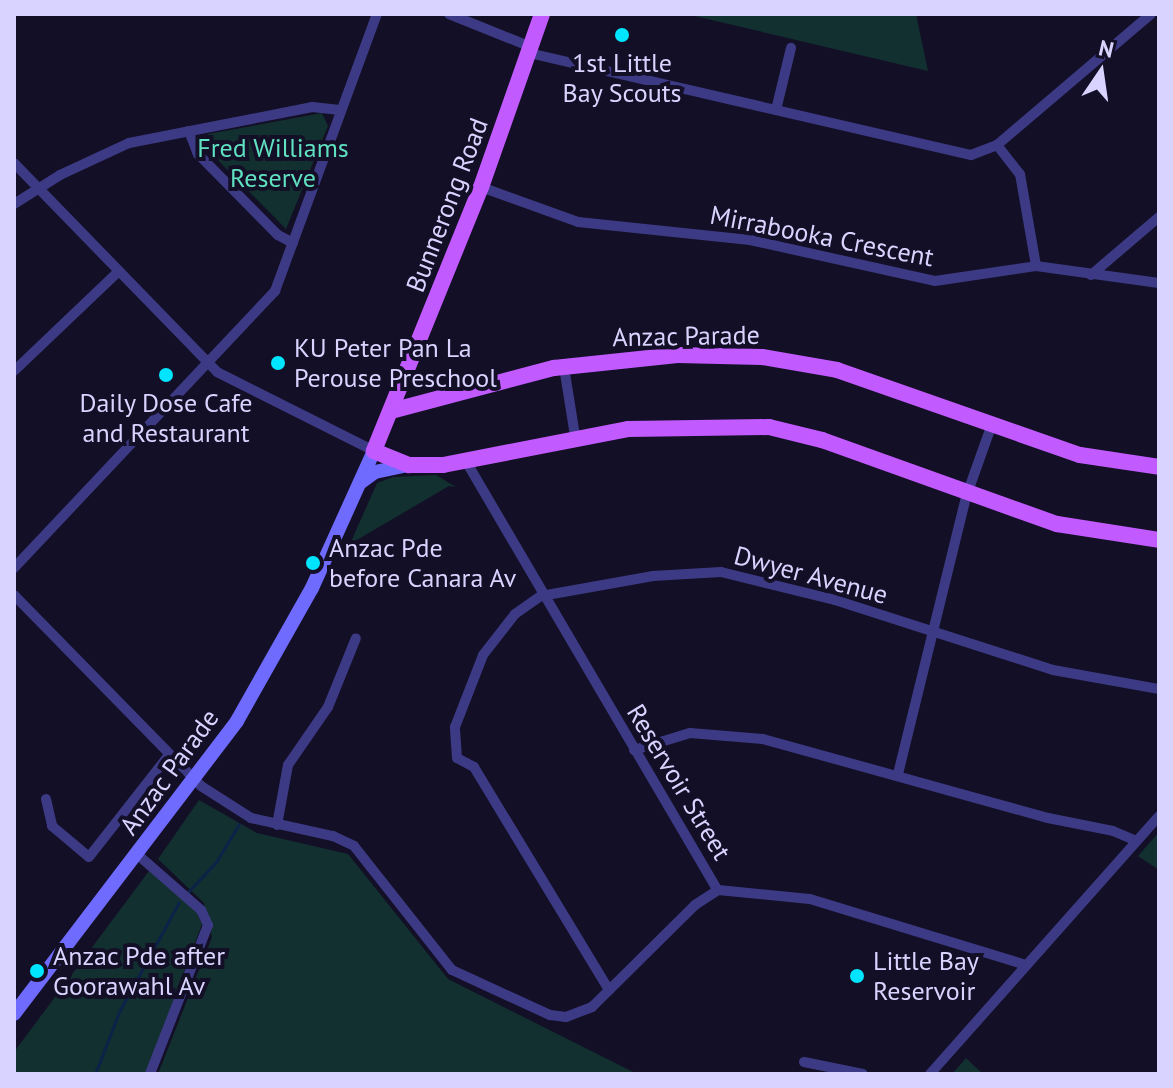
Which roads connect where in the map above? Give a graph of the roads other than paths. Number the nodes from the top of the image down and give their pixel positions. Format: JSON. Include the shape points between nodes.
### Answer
{"nodes":[{"id":1,"x":377,"y":14,"type":"edge"},
{"id":2,"x":449,"y":14,"type":"edge"},
{"id":3,"x":542,"y":14,"type":"edge"},
{"id":4,"x":1151,"y":14,"type":"edge"},
{"id":5,"x":791,"y":48,"type":"dead end"},
{"id":6,"x":530,"y":50,"type":"junction"},
{"id":7,"x":340,"y":110,"type":"junction"},
{"id":8,"x":776,"y":110,"type":"junction"},
{"id":9,"x":189,"y":131,"type":"junction"},
{"id":10,"x":997,"y":145,"type":"junction"},
{"id":11,"x":14,"y":163,"type":"edge"},
{"id":12,"x":481,"y":187,"type":"junction"},
{"id":13,"x":38,"y":189,"type":"junction"},
{"id":14,"x":14,"y":204,"type":"edge"},
{"id":15,"x":1159,"y":217,"type":"edge"},
{"id":16,"x":293,"y":243,"type":"junction"},
{"id":17,"x":1036,"y":266,"type":"junction"},
{"id":18,"x":118,"y":272,"type":"junction"},
{"id":19,"x":1091,"y":275,"type":"junction"},
{"id":20,"x":1159,"y":283,"type":"edge"},
{"id":21,"x":209,"y":365,"type":"junction"},
{"id":22,"x":564,"y":367,"type":"junction"},
{"id":23,"x":14,"y":371,"type":"edge"},
{"id":24,"x":391,"y":411,"type":"junction"},
{"id":25,"x":992,"y":424,"type":"junction"},
{"id":26,"x":575,"y":436,"type":"junction"},
{"id":27,"x":374,"y":451,"type":"junction"},
{"id":28,"x":467,"y":463,"type":"junction"},
{"id":29,"x":409,"y":465,"type":"junction"},
{"id":30,"x":1159,"y":467,"type":"edge"},
{"id":31,"x":360,"y":483,"type":"junction"},
{"id":32,"x":967,"y":492,"type":"junction"},
{"id":33,"x":1159,"y":540,"type":"edge"},
{"id":34,"x":14,"y":568,"type":"edge"},
{"id":35,"x":14,"y":595,"type":"edge"},
{"id":36,"x":541,"y":596,"type":"junction"},
{"id":37,"x":932,"y":634,"type":"junction"},
{"id":38,"x":356,"y":638,"type":"dead end"},
{"id":39,"x":1159,"y":689,"type":"edge"},
{"id":40,"x":634,"y":750,"type":"junction"},
{"id":41,"x":169,"y":755,"type":"junction"},
{"id":42,"x":898,"y":774,"type":"junction"},
{"id":43,"x":194,"y":781,"type":"junction"},
{"id":44,"x":46,"y":799,"type":"dead end"},
{"id":45,"x":1159,"y":816,"type":"edge"},
{"id":46,"x":277,"y":825,"type":"junction"},
{"id":47,"x":1136,"y":841,"type":"junction"},
{"id":48,"x":138,"y":855,"type":"junction"},
{"id":49,"x":718,"y":890,"type":"junction"},
{"id":50,"x":1026,"y":965,"type":"junction"},
{"id":51,"x":609,"y":990,"type":"junction"},
{"id":52,"x":14,"y":1014,"type":"edge"},
{"id":53,"x":804,"y":1062,"type":"dead end"},
{"id":54,"x":150,"y":1074,"type":"edge"},
{"id":55,"x":863,"y":1074,"type":"edge"},
{"id":56,"x":930,"y":1074,"type":"edge"}],
"edges":[{"from":1,"to":7,"type":"street"},
{"from":2,"to":6,"type":"street"},
{"from":3,"to":6,"type":"main road","name":"Bunnerong Road"},
{"from":4,"to":10,"type":"street"},
{"from":5,"to":8,"type":"street"},
{"from":6,"to":8,"type":"street"},
{"from":6,"to":12,"type":"main road","name":"Bunnerong Road"},
{"from":7,"to":9,"type":"street","via":[[312,107]]},
{"from":7,"to":16,"type":"street"},
{"from":8,"to":10,"type":"street","via":[[971,155]]},
{"from":9,"to":13,"type":"street","via":[[114,148]]},
{"from":9,"to":16,"type":"street","via":[[198,154],[278,235]]},
{"from":10,"to":17,"type":"street","via":[[1020,174]]},
{"from":11,"to":13,"type":"street"},
{"from":12,"to":17,"type":"street","name":"Mirrabooka Crescent","via":[[578,222],[776,245],[935,281]]},
{"from":12,"to":24,"type":"main road","name":"Bunnerong Road"},
{"from":13,"to":14,"type":"street"},
{"from":13,"to":18,"type":"street"},
{"from":15,"to":19,"type":"street"},
{"from":16,"to":21,"type":"street","via":[[275,291]]},
{"from":17,"to":19,"type":"street","name":"Mirrabooka Crescent"},
{"from":18,"to":21,"type":"street"},
{"from":18,"to":23,"type":"street"},
{"from":19,"to":20,"type":"street","name":"Mirrabooka Crescent"},
{"from":21,"to":27,"type":"street"},
{"from":21,"to":34,"type":"street"},
{"from":22,"to":24,"type":"main road","name":"Anzac Parade"},
{"from":22,"to":25,"type":"main road","name":"Anzac Parade","via":[[698,355],[787,360],[847,373]]},
{"from":22,"to":26,"type":"street"},
{"from":24,"to":27,"type":"main road","name":"Anzac Parade"},
{"from":25,"to":30,"type":"main road","name":"Anzac Parade","via":[[1080,455]]},
{"from":25,"to":32,"type":"street"},
{"from":26,"to":28,"type":"main road"},
{"from":26,"to":32,"type":"main road","via":[[662,425],[769,427],[822,440]]},
{"from":27,"to":29,"type":"main road"},
{"from":27,"to":31,"type":"main road","name":"Anzac Parade"},
{"from":28,"to":29,"type":"main road"},
{"from":28,"to":36,"type":"street","name":"Reservoir Street"},
{"from":29,"to":31,"type":"main road","via":[[375,472]]},
{"from":31,"to":43,"type":"main road","name":"Anzac Parade","via":[[272,664]]},
{"from":32,"to":33,"type":"main road","via":[[1063,525]]},
{"from":32,"to":37,"type":"street"},
{"from":35,"to":41,"type":"street"},
{"from":36,"to":37,"type":"street","name":"Dwyer Avenue","via":[[653,576],[721,572],[822,596]]},
{"from":36,"to":40,"type":"street","name":"Reservoir Street"},
{"from":36,"to":51,"type":"street","name":"Dwyer Avenue","via":[[515,614],[483,655],[455,727],[457,758],[474,767]]},
{"from":37,"to":39,"type":"street","name":"Dwyer Avenue","via":[[1053,670]]},
{"from":37,"to":42,"type":"street"},
{"from":38,"to":46,"type":"street","via":[[328,707],[288,765]]},
{"from":40,"to":42,"type":"street","via":[[690,733],[727,735],[800,747]]},
{"from":40,"to":49,"type":"street","name":"Reservoir Street"},
{"from":41,"to":43,"type":"street"},
{"from":41,"to":44,"type":"street","via":[[89,857],[52,826]]},
{"from":42,"to":47,"type":"street"},
{"from":43,"to":46,"type":"street","via":[[240,813]]},
{"from":43,"to":48,"type":"main road","name":"Anzac Parade"},
{"from":45,"to":47,"type":"street"},
{"from":46,"to":51,"type":"street","via":[[333,836],[363,853],[438,957],[467,980],[566,1017],[592,1007]]},
{"from":47,"to":50,"type":"street"},
{"from":48,"to":52,"type":"main road","name":"Anzac Parade"},
{"from":48,"to":54,"type":"street","via":[[201,910],[208,925]]},
{"from":49,"to":50,"type":"street","name":"Reservoir Street","via":[[810,899]]},
{"from":49,"to":51,"type":"street","via":[[695,905]]},
{"from":50,"to":56,"type":"street"},
{"from":53,"to":55,"type":"street"}]}
